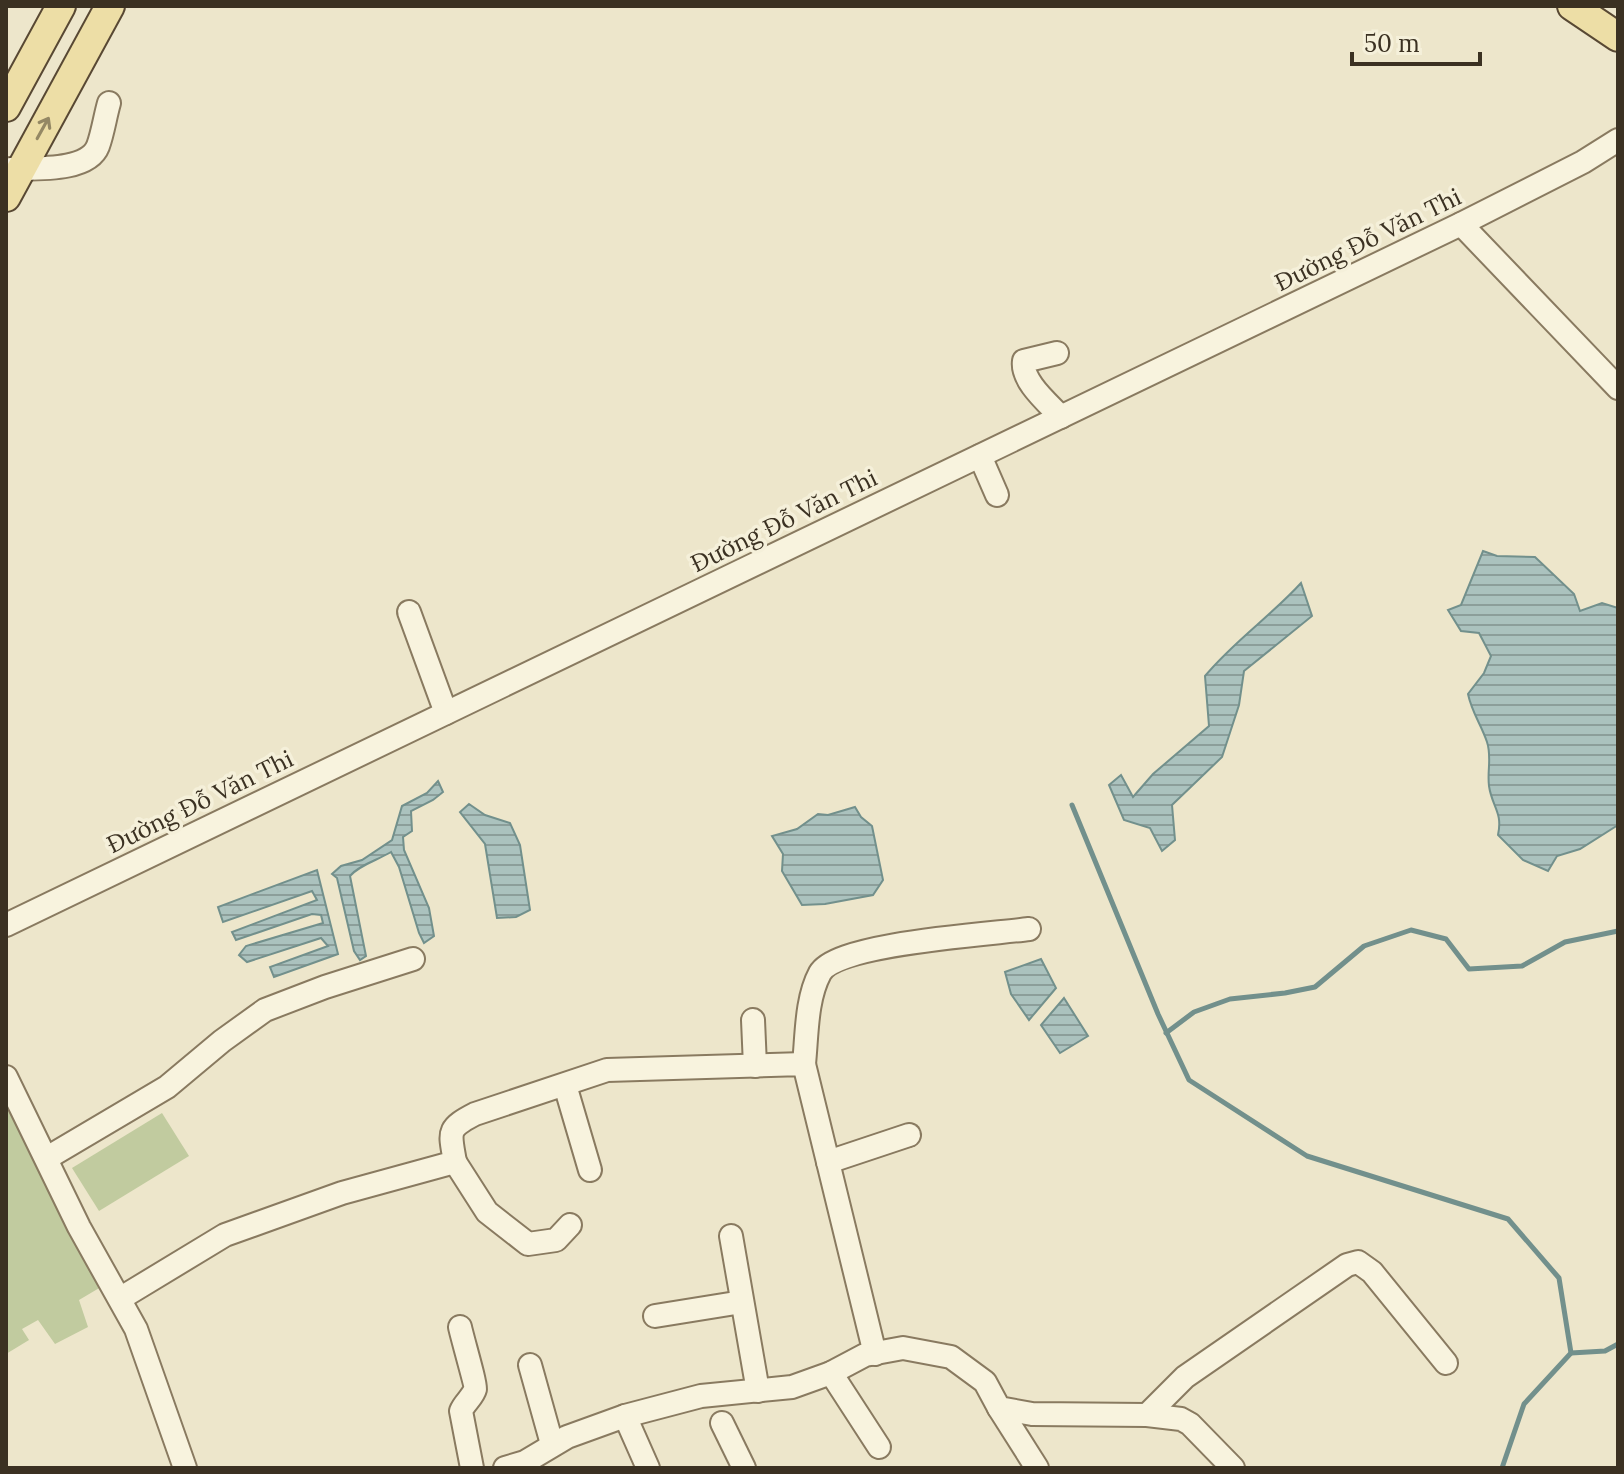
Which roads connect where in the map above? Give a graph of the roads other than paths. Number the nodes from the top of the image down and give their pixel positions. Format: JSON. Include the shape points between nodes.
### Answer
{"nodes":[{"id":1,"x":61,"y":6,"type":"edge"},
{"id":2,"x":110,"y":6,"type":"edge"},
{"id":3,"x":1572,"y":6,"type":"edge"},
{"id":4,"x":1618,"y":37,"type":"edge"},
{"id":5,"x":109,"y":103,"type":"dead end"},
{"id":6,"x":6,"y":107,"type":"edge"},
{"id":7,"x":1618,"y":140,"type":"edge"},
{"id":8,"x":1618,"y":159,"type":"edge"},
{"id":9,"x":1583,"y":162,"type":"junction"},
{"id":10,"x":14,"y":169,"type":"edge"},
{"id":11,"x":6,"y":197,"type":"edge"},
{"id":12,"x":1461,"y":224,"type":"junction"},
{"id":13,"x":1057,"y":353,"type":"dead end"},
{"id":14,"x":1618,"y":388,"type":"edge"},
{"id":15,"x":1061,"y":417,"type":"junction"},
{"id":16,"x":980,"y":456,"type":"junction"},
{"id":17,"x":997,"y":495,"type":"dead end"},
{"id":18,"x":409,"y":612,"type":"dead end"},
{"id":19,"x":446,"y":713,"type":"junction"},
{"id":20,"x":6,"y":925,"type":"edge"},
{"id":21,"x":1029,"y":929,"type":"dead end"},
{"id":22,"x":413,"y":959,"type":"dead end"},
{"id":23,"x":753,"y":1020,"type":"dead end"},
{"id":24,"x":804,"y":1064,"type":"junction"},
{"id":25,"x":755,"y":1066,"type":"junction"},
{"id":26,"x":6,"y":1077,"type":"edge"},
{"id":27,"x":565,"y":1085,"type":"junction"},
{"id":28,"x":909,"y":1135,"type":"dead end"},
{"id":29,"x":47,"y":1158,"type":"junction"},
{"id":30,"x":455,"y":1162,"type":"junction"},
{"id":31,"x":828,"y":1162,"type":"junction"},
{"id":32,"x":590,"y":1170,"type":"dead end"},
{"id":33,"x":570,"y":1225,"type":"dead end"},
{"id":34,"x":731,"y":1236,"type":"dead end"},
{"id":35,"x":121,"y":1298,"type":"junction"},
{"id":36,"x":742,"y":1302,"type":"junction"},
{"id":37,"x":655,"y":1316,"type":"dead end"},
{"id":38,"x":460,"y":1327,"type":"dead end"},
{"id":39,"x":875,"y":1354,"type":"junction"},
{"id":40,"x":1446,"y":1363,"type":"dead end"},
{"id":41,"x":530,"y":1365,"type":"dead end"},
{"id":42,"x":831,"y":1373,"type":"junction"},
{"id":43,"x":758,"y":1391,"type":"junction"},
{"id":44,"x":999,"y":1408,"type":"junction"},
{"id":45,"x":1147,"y":1415,"type":"junction"},
{"id":46,"x":625,"y":1416,"type":"junction"},
{"id":47,"x":722,"y":1423,"type":"dead end"},
{"id":48,"x":552,"y":1444,"type":"junction"},
{"id":49,"x":879,"y":1447,"type":"dead end"},
{"id":50,"x":185,"y":1468,"type":"edge"},
{"id":51,"x":472,"y":1468,"type":"edge"},
{"id":52,"x":505,"y":1468,"type":"edge"},
{"id":53,"x":648,"y":1468,"type":"edge"},
{"id":54,"x":744,"y":1468,"type":"edge"},
{"id":55,"x":1037,"y":1468,"type":"edge"},
{"id":56,"x":1233,"y":1468,"type":"edge"}],
"edges":[{"from":1,"to":6,"type":"main road"},
{"from":10,"to":2,"type":"main road","one_way":true},
{"from":3,"to":4,"type":"main road"},
{"from":5,"to":10,"type":"street","via":[[98,149],[87,159],[72,166]]},
{"from":7,"to":9,"type":"street","name":"Đường Đỗ Văn Thi"},
{"from":8,"to":9,"type":"street","name":"Đường Đỗ Văn Thi"},
{"from":9,"to":12,"type":"street","name":"Đường Đỗ Văn Thi"},
{"from":10,"to":11,"type":"main road"},
{"from":12,"to":14,"type":"street"},
{"from":12,"to":15,"type":"street","name":"Đường Đỗ Văn Thi"},
{"from":13,"to":15,"type":"street","via":[[1024,361],[1023,368],[1034,389]]},
{"from":15,"to":16,"type":"street","name":"Đường Đỗ Văn Thi"},
{"from":16,"to":17,"type":"street"},
{"from":16,"to":19,"type":"street","name":"Đường Đỗ Văn Thi"},
{"from":18,"to":19,"type":"street"},
{"from":19,"to":20,"type":"street","name":"Đường Đỗ Văn Thi"},
{"from":21,"to":24,"type":"street","via":[[876,948],[836,960],[821,971],[810,1004]]},
{"from":22,"to":29,"type":"street","via":[[265,1010],[167,1087]]},
{"from":23,"to":25,"type":"street"},
{"from":24,"to":25,"type":"street"},
{"from":24,"to":31,"type":"street"},
{"from":25,"to":27,"type":"street","via":[[607,1070]]},
{"from":26,"to":29,"type":"street"},
{"from":27,"to":30,"type":"street","via":[[454,1125]]},
{"from":27,"to":32,"type":"street"},
{"from":28,"to":31,"type":"street"},
{"from":29,"to":35,"type":"street"},
{"from":30,"to":33,"type":"street","via":[[487,1212],[528,1244],[556,1240]]},
{"from":30,"to":35,"type":"street","via":[[342,1193],[225,1235]]},
{"from":31,"to":39,"type":"street"},
{"from":34,"to":36,"type":"street"},
{"from":35,"to":50,"type":"street"},
{"from":36,"to":37,"type":"street"},
{"from":36,"to":43,"type":"street"},
{"from":38,"to":51,"type":"street","via":[[475,1384],[461,1411]]},
{"from":39,"to":42,"type":"street"},
{"from":39,"to":44,"type":"street","via":[[903,1348],[951,1357],[985,1382]]},
{"from":40,"to":45,"type":"street","via":[[1358,1262],[1185,1377]]},
{"from":41,"to":48,"type":"street"},
{"from":42,"to":43,"type":"street","via":[[792,1387]]},
{"from":42,"to":49,"type":"street"},
{"from":43,"to":46,"type":"street","via":[[701,1396]]},
{"from":44,"to":45,"type":"street","via":[[1032,1414]]},
{"from":44,"to":55,"type":"street"},
{"from":45,"to":56,"type":"street","via":[[1190,1424]]},
{"from":46,"to":48,"type":"street"},
{"from":46,"to":53,"type":"street"},
{"from":47,"to":54,"type":"street"},
{"from":48,"to":52,"type":"street"}]}
